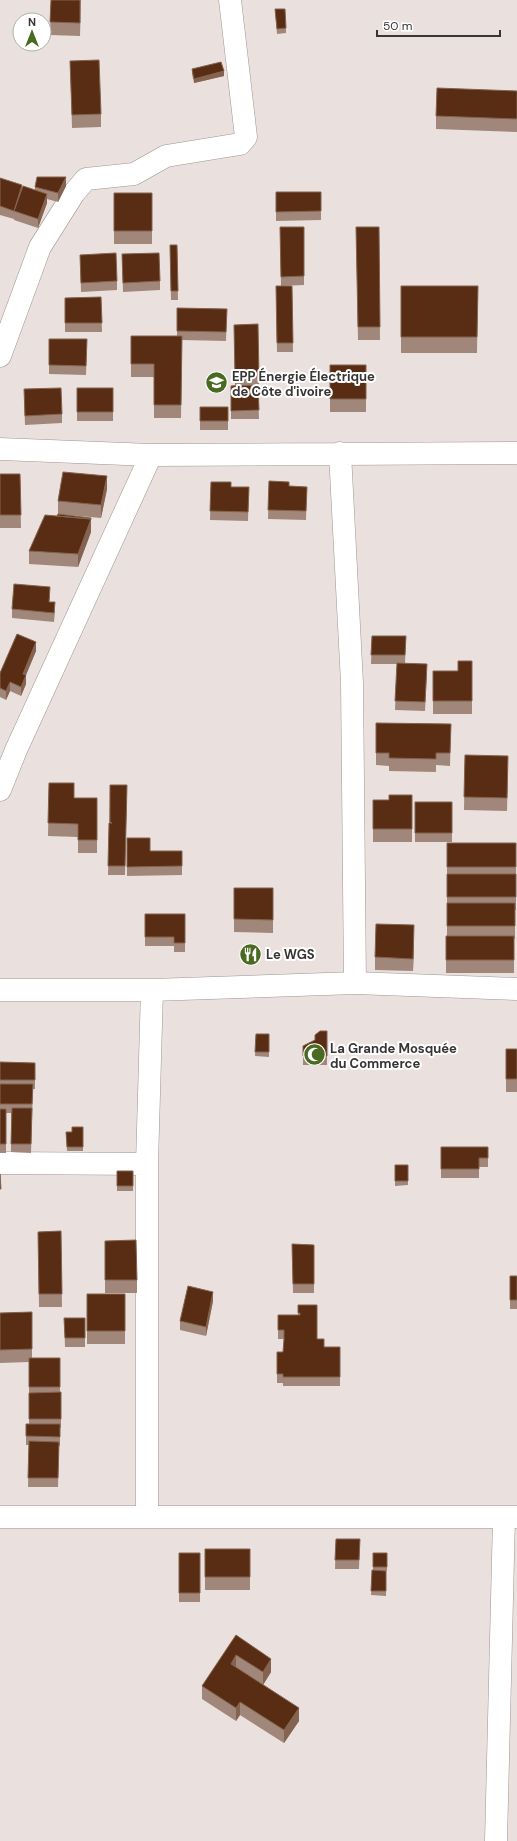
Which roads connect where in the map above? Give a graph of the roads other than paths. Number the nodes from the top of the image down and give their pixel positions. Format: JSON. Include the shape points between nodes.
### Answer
{"nodes":[{"id":1,"x":230,"y":0,"type":"edge"},
{"id":2,"x":0,"y":356,"type":"edge"},
{"id":3,"x":0,"y":449,"type":"edge"},
{"id":4,"x":340,"y":453,"type":"junction"},
{"id":5,"x":517,"y":453,"type":"edge"},
{"id":6,"x":152,"y":455,"type":"junction"},
{"id":7,"x":8,"y":747,"type":"edge"},
{"id":8,"x":0,"y":790,"type":"edge"},
{"id":9,"x":355,"y":983,"type":"junction"},
{"id":10,"x":517,"y":989,"type":"edge"},
{"id":11,"x":0,"y":990,"type":"edge"},
{"id":12,"x":152,"y":990,"type":"junction"},
{"id":13,"x":0,"y":1163,"type":"edge"},
{"id":14,"x":147,"y":1164,"type":"junction"},
{"id":15,"x":0,"y":1517,"type":"edge"},
{"id":16,"x":147,"y":1517,"type":"junction"},
{"id":17,"x":511,"y":1517,"type":"edge"},
{"id":18,"x":496,"y":1841,"type":"edge"}],
"edges":[{"from":1,"to":2,"type":"street","via":[[246,137],[240,144],[166,156],[134,174],[86,179],[74,193],[40,247]]},
{"from":3,"to":6,"type":"street"},
{"from":4,"to":5,"type":"street"},
{"from":4,"to":6,"type":"street"},
{"from":4,"to":9,"type":"street","via":[[352,683]]},
{"from":6,"to":7,"type":"street"},
{"from":7,"to":8,"type":"street"},
{"from":9,"to":10,"type":"street"},
{"from":9,"to":12,"type":"street"},
{"from":11,"to":12,"type":"street"},
{"from":12,"to":14,"type":"street"},
{"from":13,"to":14,"type":"street"},
{"from":14,"to":16,"type":"street"},
{"from":15,"to":16,"type":"street"},
{"from":16,"to":17,"type":"street"},
{"from":17,"to":18,"type":"street"}]}
